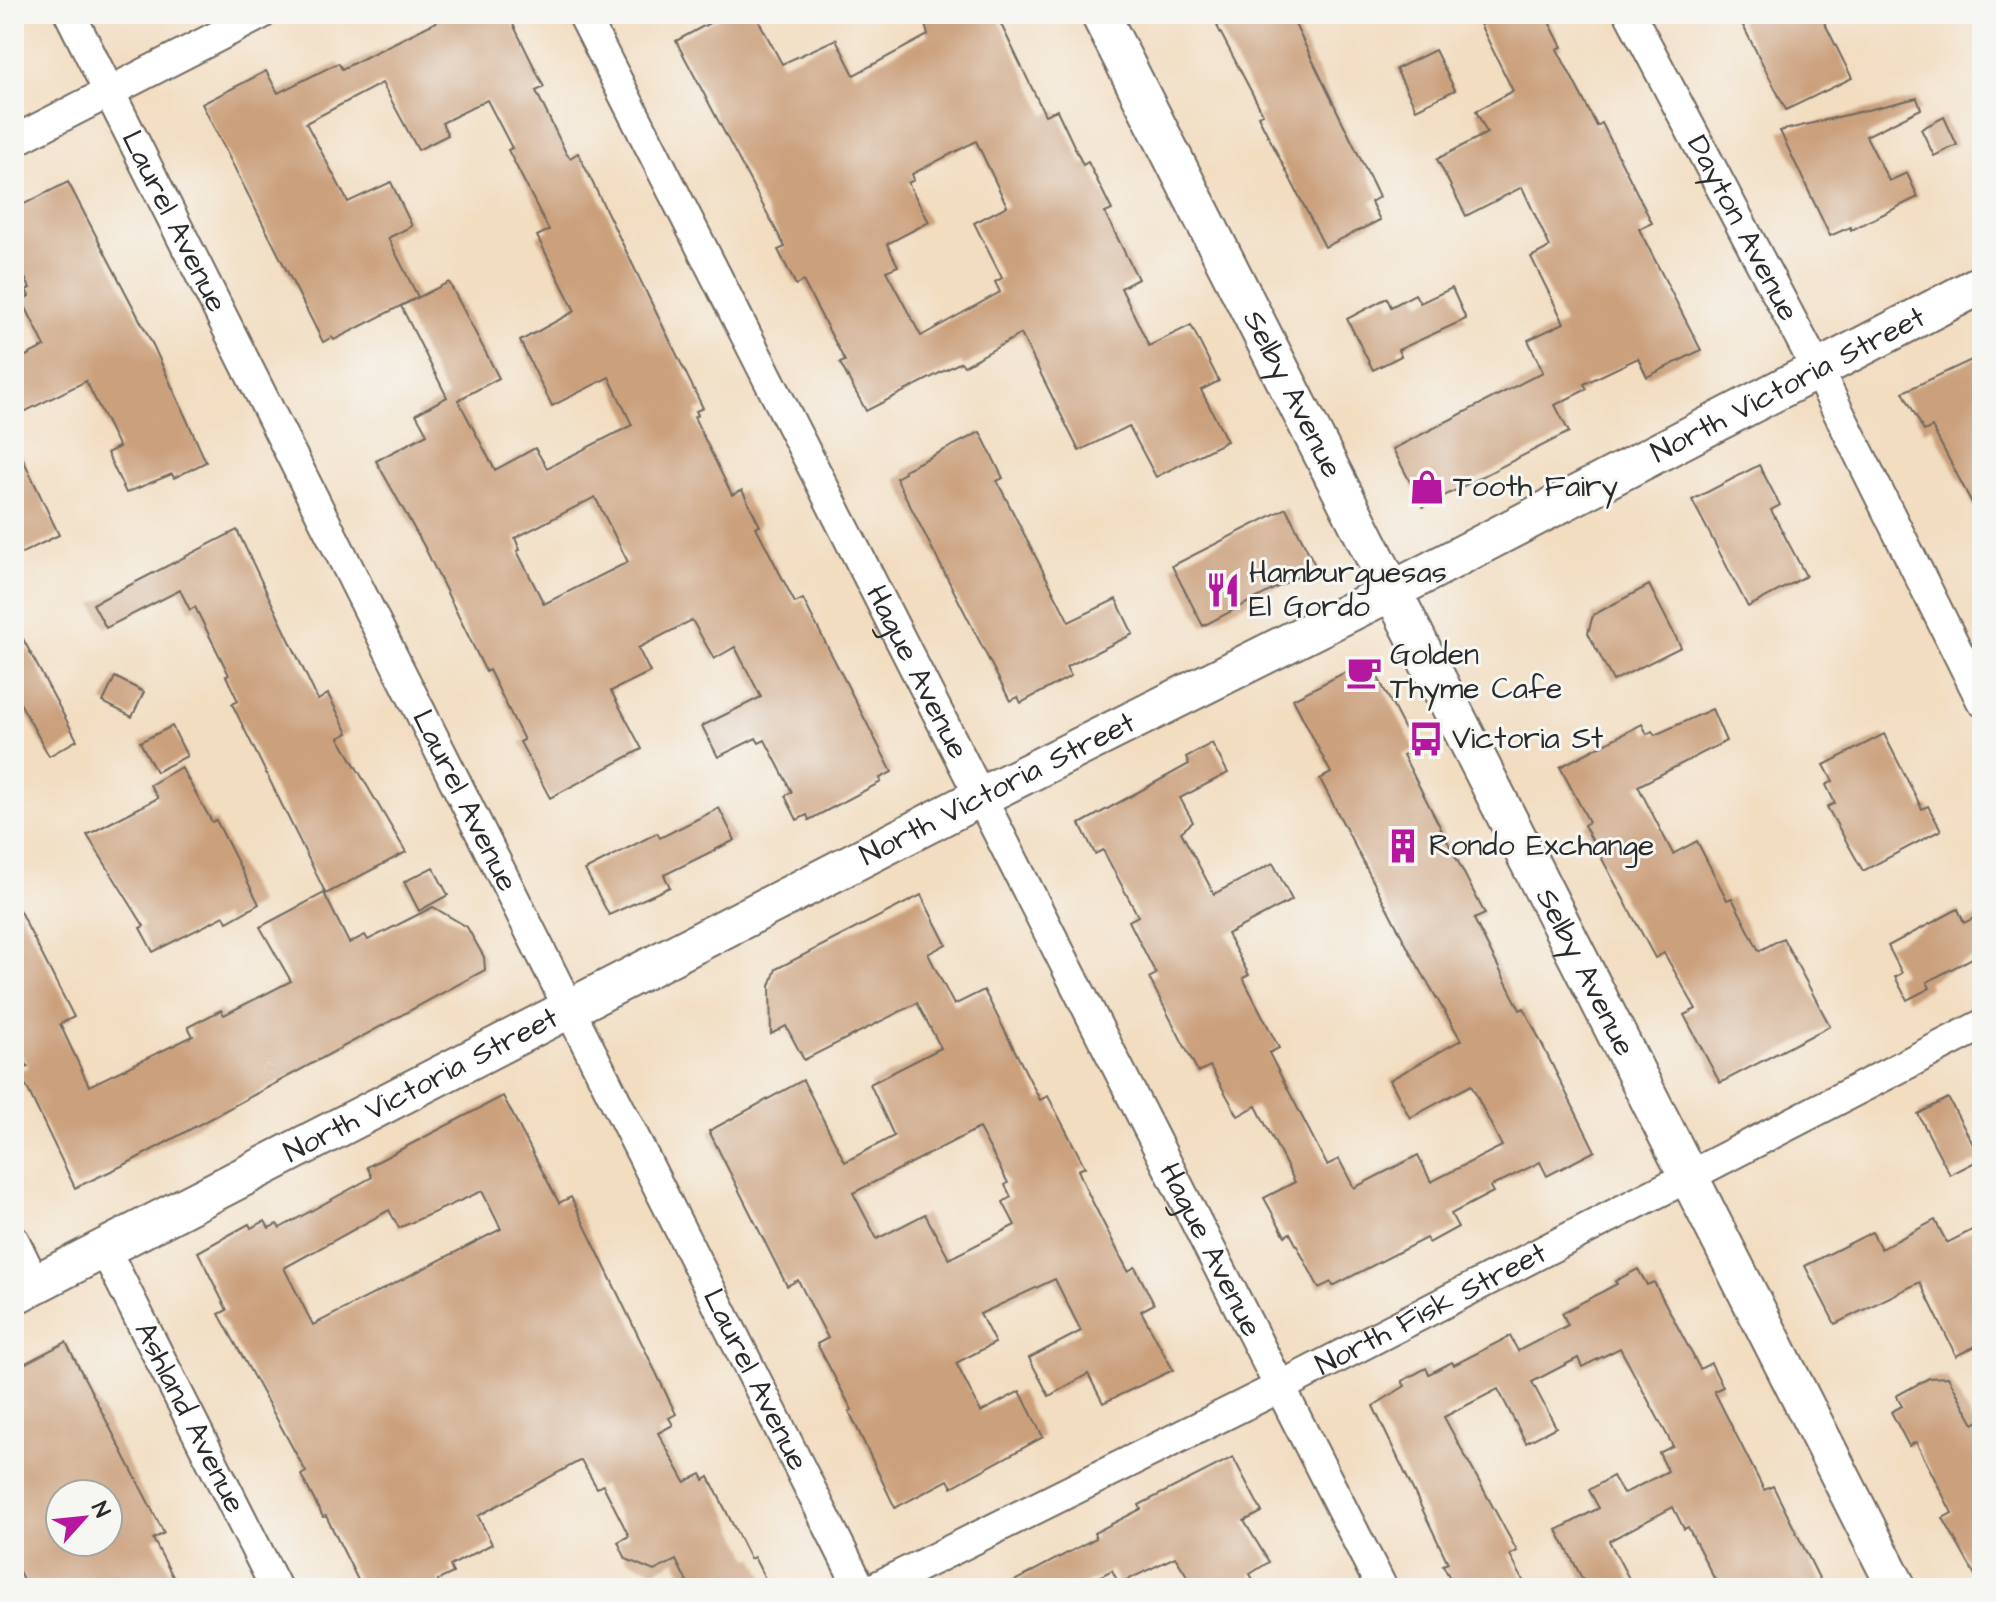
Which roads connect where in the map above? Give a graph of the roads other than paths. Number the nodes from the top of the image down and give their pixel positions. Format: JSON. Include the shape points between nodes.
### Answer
{"nodes":[{"id":1,"x":70,"y":14,"type":"edge"},
{"id":2,"x":261,"y":14,"type":"edge"},
{"id":3,"x":583,"y":14,"type":"edge"},
{"id":4,"x":1100,"y":14,"type":"edge"},
{"id":5,"x":1630,"y":14,"type":"edge"},
{"id":6,"x":110,"y":92,"type":"junction"},
{"id":7,"x":14,"y":141,"type":"edge"},
{"id":8,"x":1982,"y":284,"type":"edge"},
{"id":9,"x":1817,"y":369,"type":"junction"},
{"id":10,"x":1392,"y":591,"type":"junction"},
{"id":11,"x":1982,"y":701,"type":"edge"},
{"id":12,"x":982,"y":796,"type":"junction"},
{"id":13,"x":570,"y":1008,"type":"junction"},
{"id":14,"x":1982,"y":1025,"type":"edge"},
{"id":15,"x":1689,"y":1177,"type":"junction"},
{"id":16,"x":14,"y":1241,"type":"edge"},
{"id":17,"x":104,"y":1248,"type":"junction"},
{"id":18,"x":24,"y":1290,"type":"edge"},
{"id":19,"x":1280,"y":1387,"type":"junction"},
{"id":20,"x":276,"y":1588,"type":"edge"},
{"id":21,"x":860,"y":1588,"type":"edge"},
{"id":22,"x":875,"y":1588,"type":"edge"},
{"id":23,"x":1382,"y":1588,"type":"edge"},
{"id":24,"x":1897,"y":1588,"type":"edge"}],
"edges":[{"from":1,"to":6,"type":"street","name":"Laurel Avenue"},
{"from":2,"to":6,"type":"street"},
{"from":3,"to":12,"type":"street","name":"Hague Avenue"},
{"from":4,"to":10,"type":"street","name":"Selby Avenue"},
{"from":5,"to":9,"type":"street","name":"Dayton Avenue"},
{"from":6,"to":7,"type":"street"},
{"from":6,"to":13,"type":"street","name":"Laurel Avenue"},
{"from":8,"to":9,"type":"street","name":"North Victoria Street"},
{"from":9,"to":10,"type":"street","name":"North Victoria Street"},
{"from":9,"to":11,"type":"street","name":"Dayton Avenue"},
{"from":10,"to":12,"type":"street","name":"North Victoria Street"},
{"from":10,"to":15,"type":"street","name":"Selby Avenue"},
{"from":12,"to":13,"type":"street","name":"North Victoria Street"},
{"from":12,"to":19,"type":"street","name":"Hague Avenue"},
{"from":13,"to":17,"type":"street","name":"North Victoria Street"},
{"from":13,"to":21,"type":"street","name":"Laurel Avenue"},
{"from":14,"to":15,"type":"street","name":"North Fisk Street"},
{"from":15,"to":19,"type":"street","name":"North Fisk Street"},
{"from":15,"to":24,"type":"street","name":"Selby Avenue"},
{"from":16,"to":18,"type":"street"},
{"from":17,"to":18,"type":"street","name":"North Victoria Street"},
{"from":17,"to":20,"type":"street","name":"Ashland Avenue"},
{"from":19,"to":22,"type":"street","name":"North Fisk Street"},
{"from":19,"to":23,"type":"street","name":"Hague Avenue"}]}
